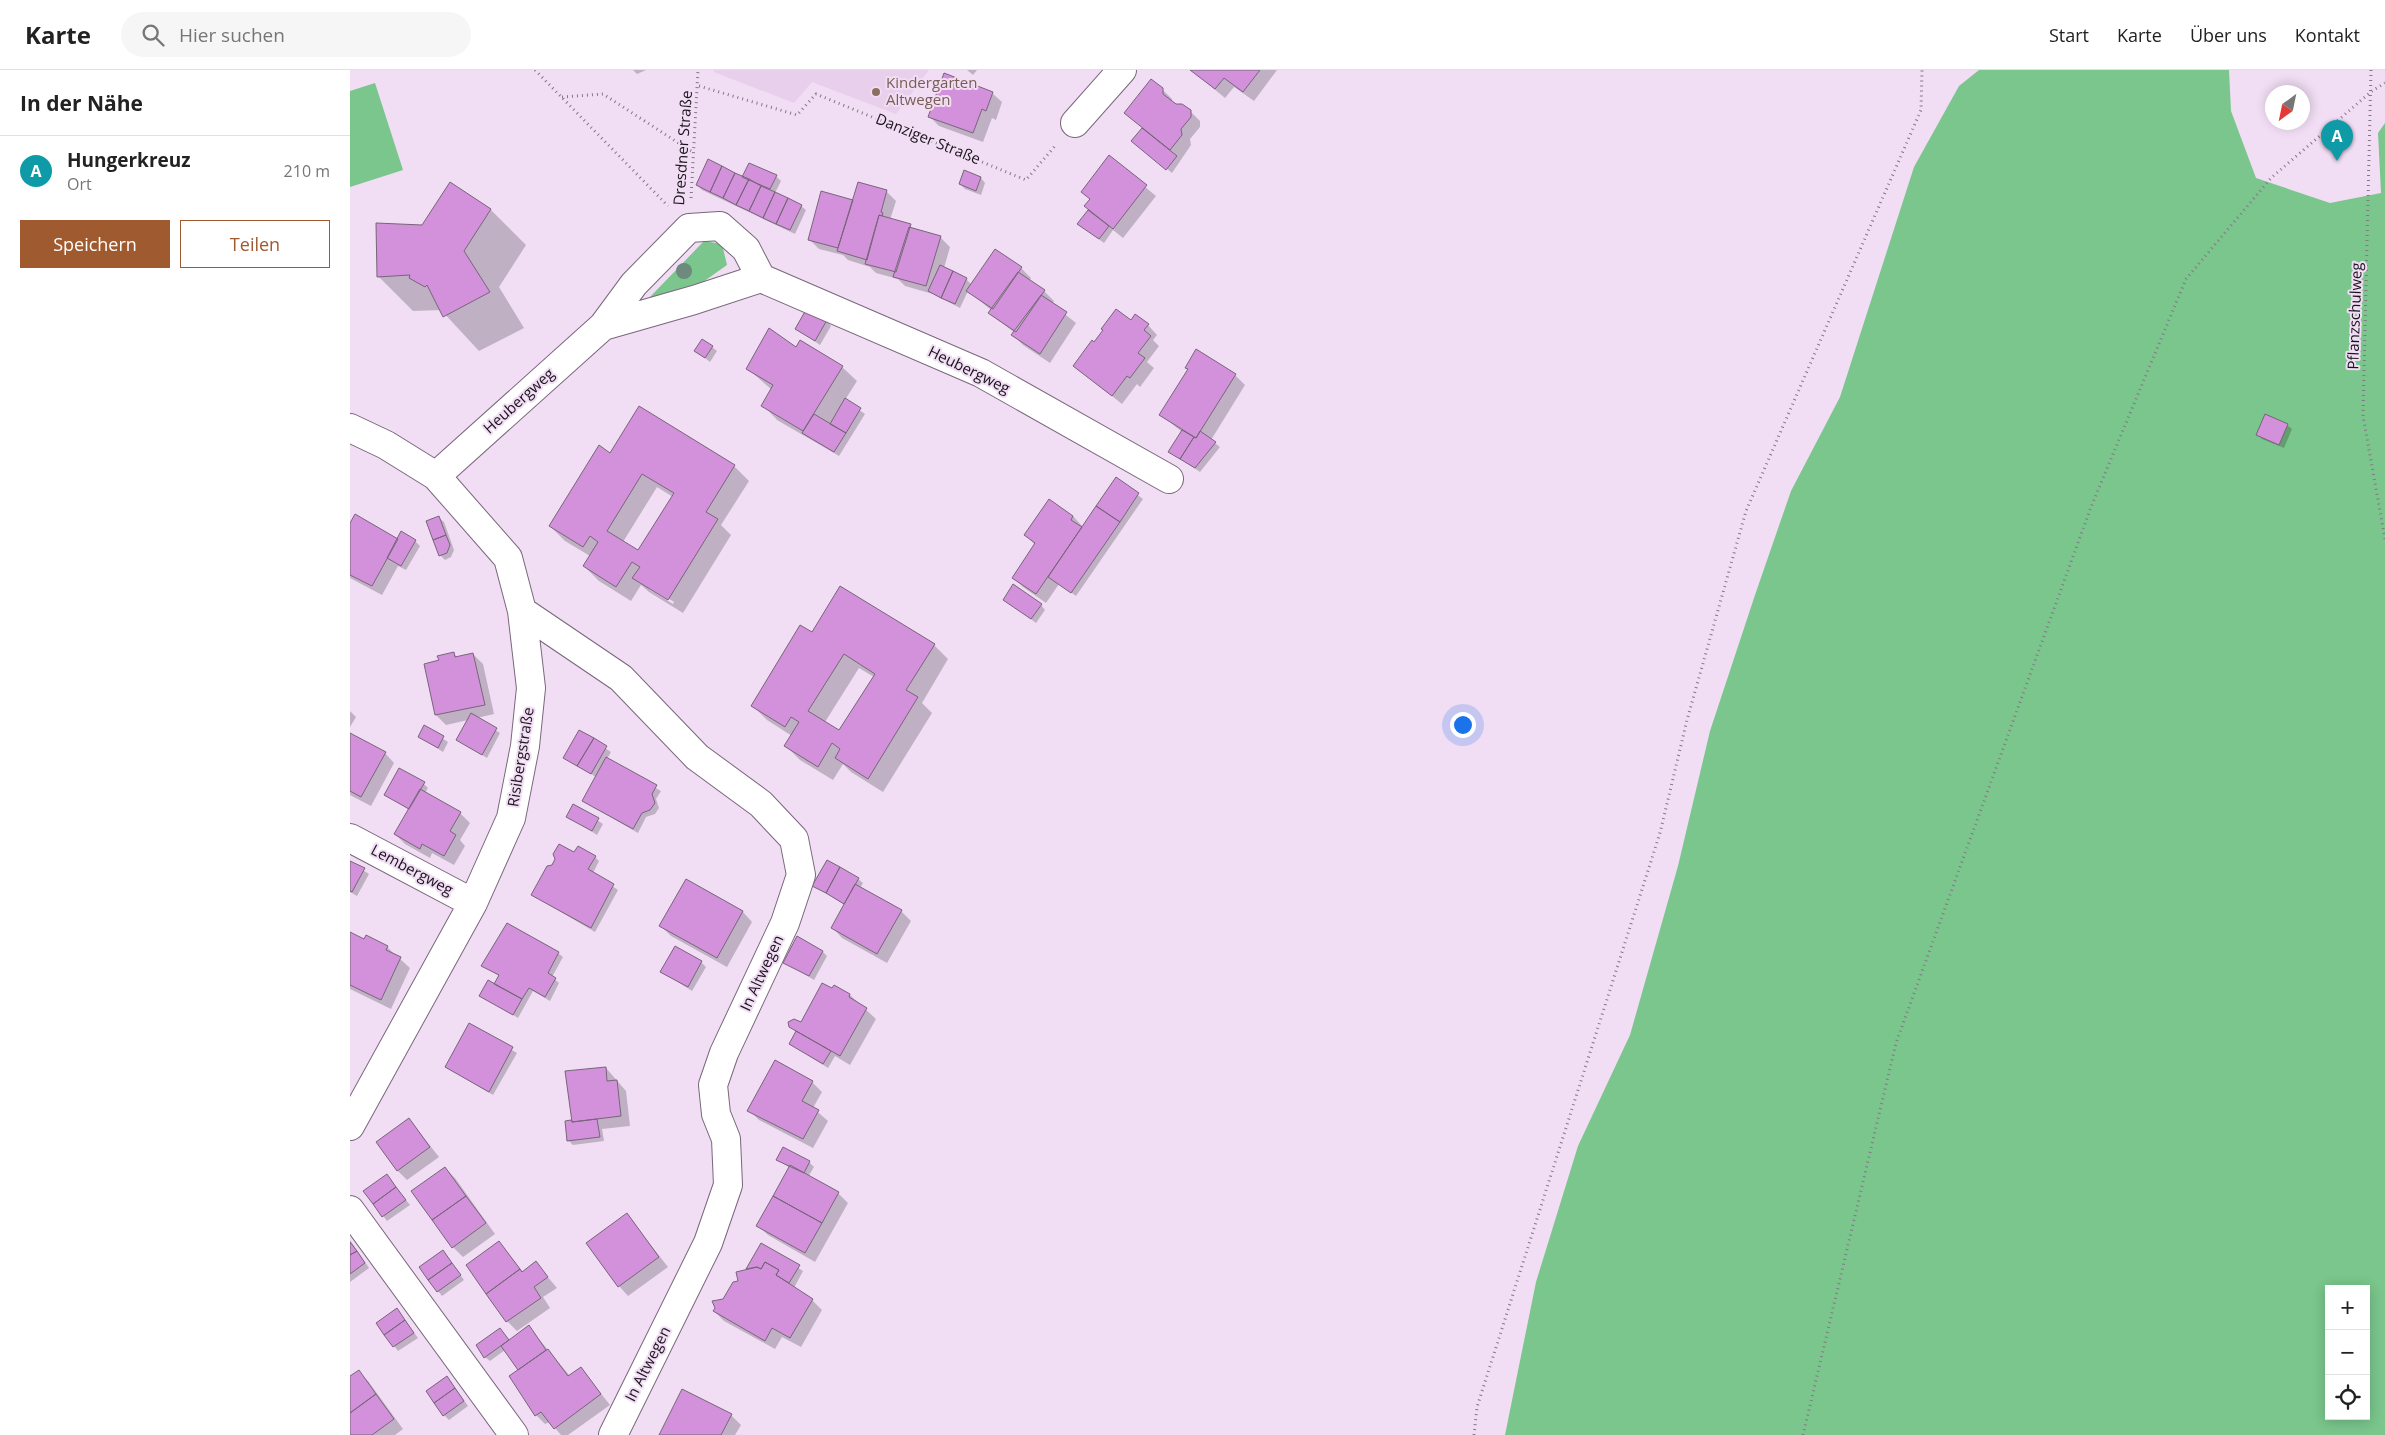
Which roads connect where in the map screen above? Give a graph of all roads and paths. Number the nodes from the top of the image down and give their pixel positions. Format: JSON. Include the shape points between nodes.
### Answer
{"nodes":[{"id":1,"x":535,"y":70,"type":"edge"},
{"id":2,"x":698,"y":70,"type":"edge"},
{"id":3,"x":1122,"y":70,"type":"edge"},
{"id":4,"x":1922,"y":70,"type":"edge"},
{"id":5,"x":2371,"y":70,"type":"edge"},
{"id":6,"x":2385,"y":83,"type":"edge"},
{"id":7,"x":699,"y":86,"type":"junction"},
{"id":8,"x":2372,"y":91,"type":"junction"},
{"id":9,"x":562,"y":97,"type":"junction"},
{"id":10,"x":1076,"y":123,"type":"joint"},
{"id":11,"x":694,"y":153,"type":"junction"},
{"id":12,"x":689,"y":228,"type":"junction"},
{"id":13,"x":761,"y":278,"type":"junction"},
{"id":14,"x":603,"y":326,"type":"junction"},
{"id":15,"x":350,"y":428,"type":"edge"},
{"id":16,"x":436,"y":476,"type":"junction"},
{"id":17,"x":1169,"y":480,"type":"dead end"},
{"id":18,"x":2385,"y":539,"type":"edge"},
{"id":19,"x":522,"y":611,"type":"junction"},
{"id":20,"x":350,"y":838,"type":"edge"},
{"id":21,"x":473,"y":903,"type":"junction"},
{"id":22,"x":350,"y":1126,"type":"edge"},
{"id":23,"x":350,"y":1210,"type":"edge"},
{"id":24,"x":514,"y":1435,"type":"edge"},
{"id":25,"x":613,"y":1435,"type":"edge"},
{"id":26,"x":1474,"y":1435,"type":"edge"},
{"id":27,"x":1803,"y":1435,"type":"edge"}],
"edges":[{"from":1,"to":9,"type":"path"},
{"from":2,"to":7,"type":"path","name":"Dresdner Straße"},
{"from":3,"to":10,"type":"street"},
{"from":4,"to":26,"type":"path","via":[[1921,110],[1746,511],[1687,720],[1660,834],[1477,1407]]},
{"from":5,"to":8,"type":"path","name":"Pflanzschulweg"},
{"from":6,"to":8,"type":"path"},
{"from":7,"to":10,"type":"path","name":"Danziger Straße","via":[[797,115],[816,94],[1026,180]]},
{"from":7,"to":11,"type":"path","name":"Dresdner Straße"},
{"from":8,"to":18,"type":"path","name":"Pflanzschulweg","via":[[2363,416]]},
{"from":8,"to":27,"type":"path","via":[[2271,178],[2186,279],[2182,288],[2091,507],[1896,1044]]},
{"from":9,"to":11,"type":"path","via":[[603,94]]},
{"from":9,"to":12,"type":"path"},
{"from":11,"to":12,"type":"path","name":"Dresdner Straße"},
{"from":12,"to":13,"type":"street","via":[[720,226],[746,249]]},
{"from":12,"to":14,"type":"street","name":"Heubergweg","via":[[634,284]]},
{"from":13,"to":14,"type":"street","name":"Heubergweg"},
{"from":13,"to":17,"type":"street","name":"Heubergweg","via":[[981,373]]},
{"from":14,"to":16,"type":"street","name":"Heubergweg"},
{"from":15,"to":16,"type":"street","name":"Risibergstraße","via":[[386,445]]},
{"from":16,"to":19,"type":"street","name":"Risibergstraße","via":[[508,558]]},
{"from":19,"to":21,"type":"street","name":"Risibergstraße","via":[[532,688],[526,746],[511,818]]},
{"from":19,"to":25,"type":"street","name":"In Altwegen","via":[[621,678],[697,757],[761,804],[794,839],[800,875],[785,923],[724,1052],[713,1084],[716,1114],[726,1139],[728,1186],[708,1243]]},
{"from":20,"to":21,"type":"street","name":"Lembergweg"},
{"from":21,"to":22,"type":"street","name":"Risibergstraße"},
{"from":23,"to":24,"type":"street"}]}
